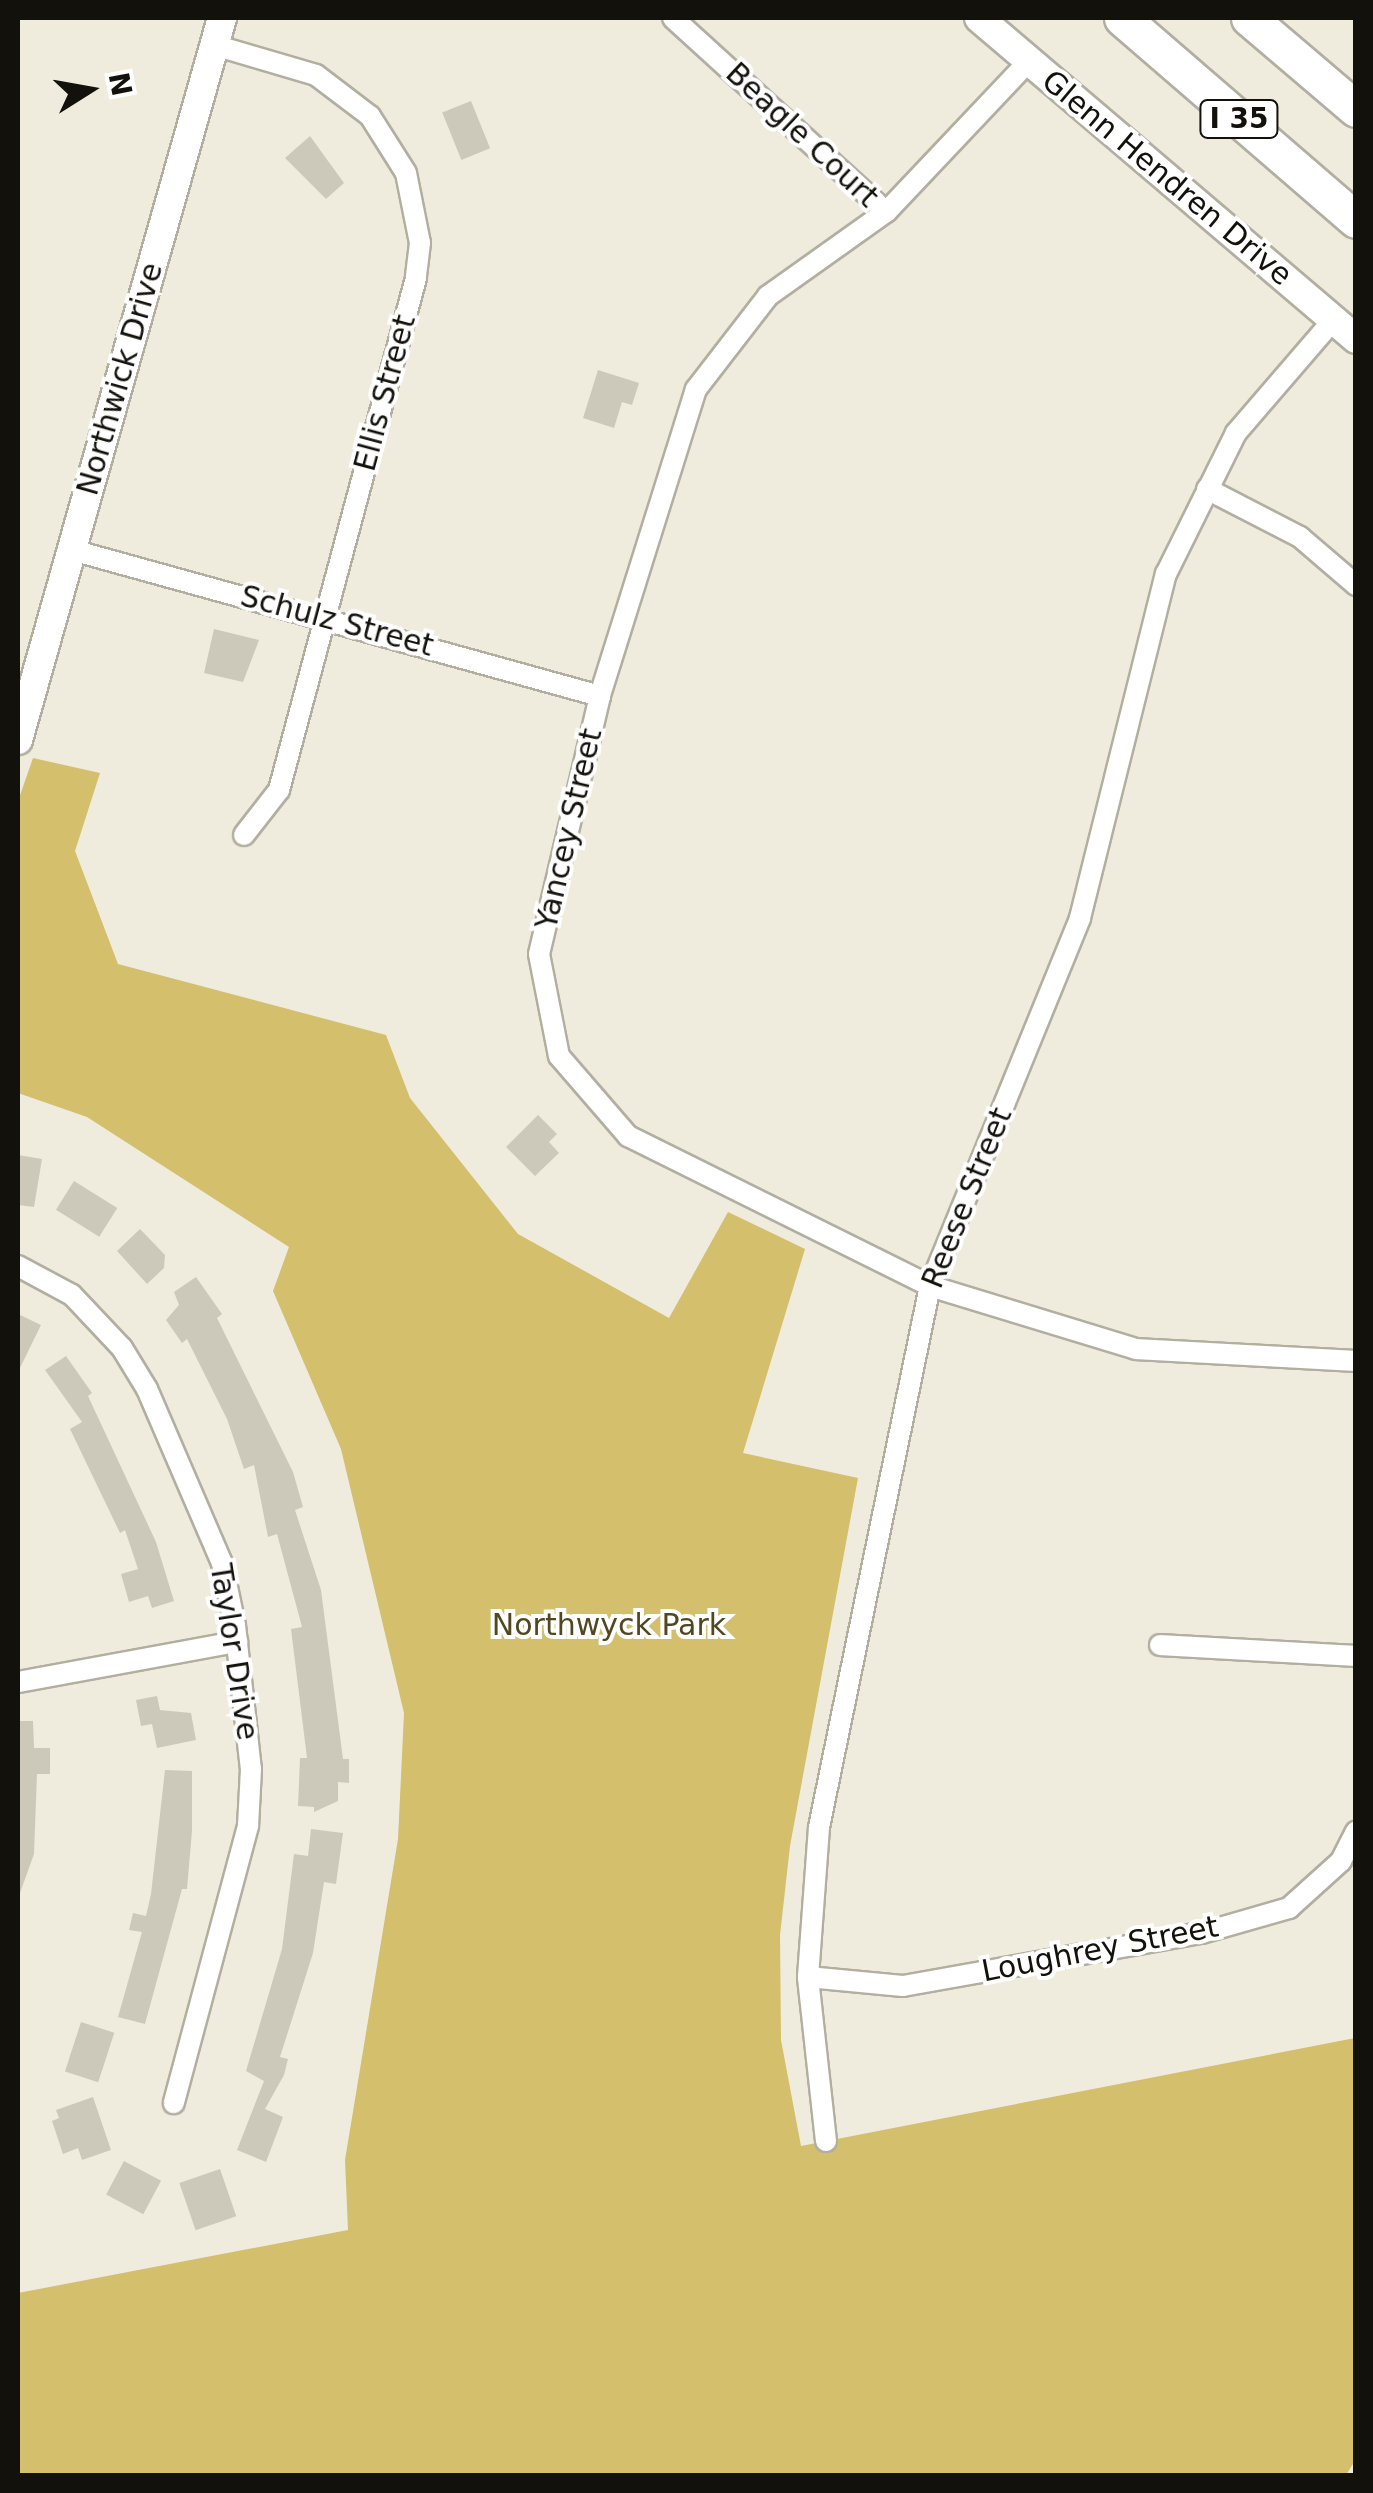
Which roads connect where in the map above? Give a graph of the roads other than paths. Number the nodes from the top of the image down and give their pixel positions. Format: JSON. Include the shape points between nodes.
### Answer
{"nodes":[{"id":1,"x":222,"y":18,"type":"edge"},
{"id":2,"x":673,"y":18,"type":"edge"},
{"id":3,"x":979,"y":18,"type":"edge"},
{"id":4,"x":1122,"y":18,"type":"edge"},
{"id":5,"x":1249,"y":18,"type":"edge"},
{"id":6,"x":214,"y":45,"type":"junction"},
{"id":7,"x":1030,"y":61,"type":"junction"},
{"id":8,"x":1356,"y":109,"type":"edge"},
{"id":9,"x":886,"y":212,"type":"junction"},
{"id":10,"x":1356,"y":220,"type":"edge"},
{"id":11,"x":1334,"y":319,"type":"junction"},
{"id":12,"x":1356,"y":339,"type":"edge"},
{"id":13,"x":1207,"y":488,"type":"junction"},
{"id":14,"x":72,"y":550,"type":"junction"},
{"id":15,"x":1356,"y":585,"type":"edge"},
{"id":16,"x":323,"y":619,"type":"junction"},
{"id":17,"x":600,"y":696,"type":"junction"},
{"id":18,"x":18,"y":740,"type":"edge"},
{"id":19,"x":244,"y":835,"type":"dead end"},
{"id":20,"x":18,"y":1266,"type":"edge"},
{"id":21,"x":930,"y":1286,"type":"junction"},
{"id":22,"x":1356,"y":1361,"type":"edge"},
{"id":23,"x":237,"y":1642,"type":"junction"},
{"id":24,"x":1160,"y":1645,"type":"dead end"},
{"id":25,"x":1356,"y":1656,"type":"edge"},
{"id":26,"x":18,"y":1682,"type":"edge"},
{"id":27,"x":1356,"y":1832,"type":"edge"},
{"id":28,"x":808,"y":1976,"type":"junction"},
{"id":29,"x":174,"y":2103,"type":"dead end"},
{"id":30,"x":826,"y":2141,"type":"dead end"}],
"edges":[{"from":1,"to":6,"type":"street","name":"Northwick Drive"},
{"from":2,"to":9,"type":"street","name":"Beagle Court"},
{"from":3,"to":7,"type":"street","name":"Glenn Hendren Drive"},
{"from":4,"to":10,"type":"highway","number":"I 35"},
{"from":5,"to":8,"type":"highway","number":"I 35"},
{"from":6,"to":14,"type":"street","name":"Northwick Drive"},
{"from":6,"to":16,"type":"street","name":"Ellis Street","via":[[282,62],[343,92],[392,144],[416,207],[416,278]]},
{"from":7,"to":9,"type":"street","name":"Yancey Street"},
{"from":7,"to":11,"type":"street","name":"Glenn Hendren Drive"},
{"from":9,"to":17,"type":"street","name":"Yancey Street","via":[[768,296],[696,389]]},
{"from":11,"to":12,"type":"street","name":"Glenn Hendren Drive"},
{"from":11,"to":13,"type":"street","name":"Reese Street","via":[[1236,433]]},
{"from":13,"to":15,"type":"street","via":[[1300,537]]},
{"from":13,"to":21,"type":"street","name":"Reese Street","via":[[1166,574],[1080,918]]},
{"from":14,"to":16,"type":"street","name":"Schulz Street"},
{"from":14,"to":18,"type":"street","name":"Northwick Drive"},
{"from":16,"to":17,"type":"street","name":"Schulz Street"},
{"from":16,"to":19,"type":"street","name":"Ellis Street","via":[[278,790]]},
{"from":17,"to":21,"type":"street","name":"Yancey Street","via":[[540,954],[559,1056],[628,1136]]},
{"from":20,"to":23,"type":"street","name":"Taylor Drive","via":[[72,1296],[122,1348],[147,1389],[222,1564]]},
{"from":21,"to":22,"type":"street","name":"Yancey Street","via":[[1136,1348]]},
{"from":21,"to":28,"type":"street","name":"Reese Street","via":[[820,1827]]},
{"from":23,"to":26,"type":"street"},
{"from":23,"to":29,"type":"street","name":"Taylor Drive","via":[[251,1769],[248,1826]]},
{"from":24,"to":25,"type":"street"},
{"from":27,"to":28,"type":"street","name":"Loughrey Street","via":[[1340,1861],[1290,1908],[1202,1933],[903,1986]]},
{"from":28,"to":30,"type":"street","name":"Reese Street"}]}
